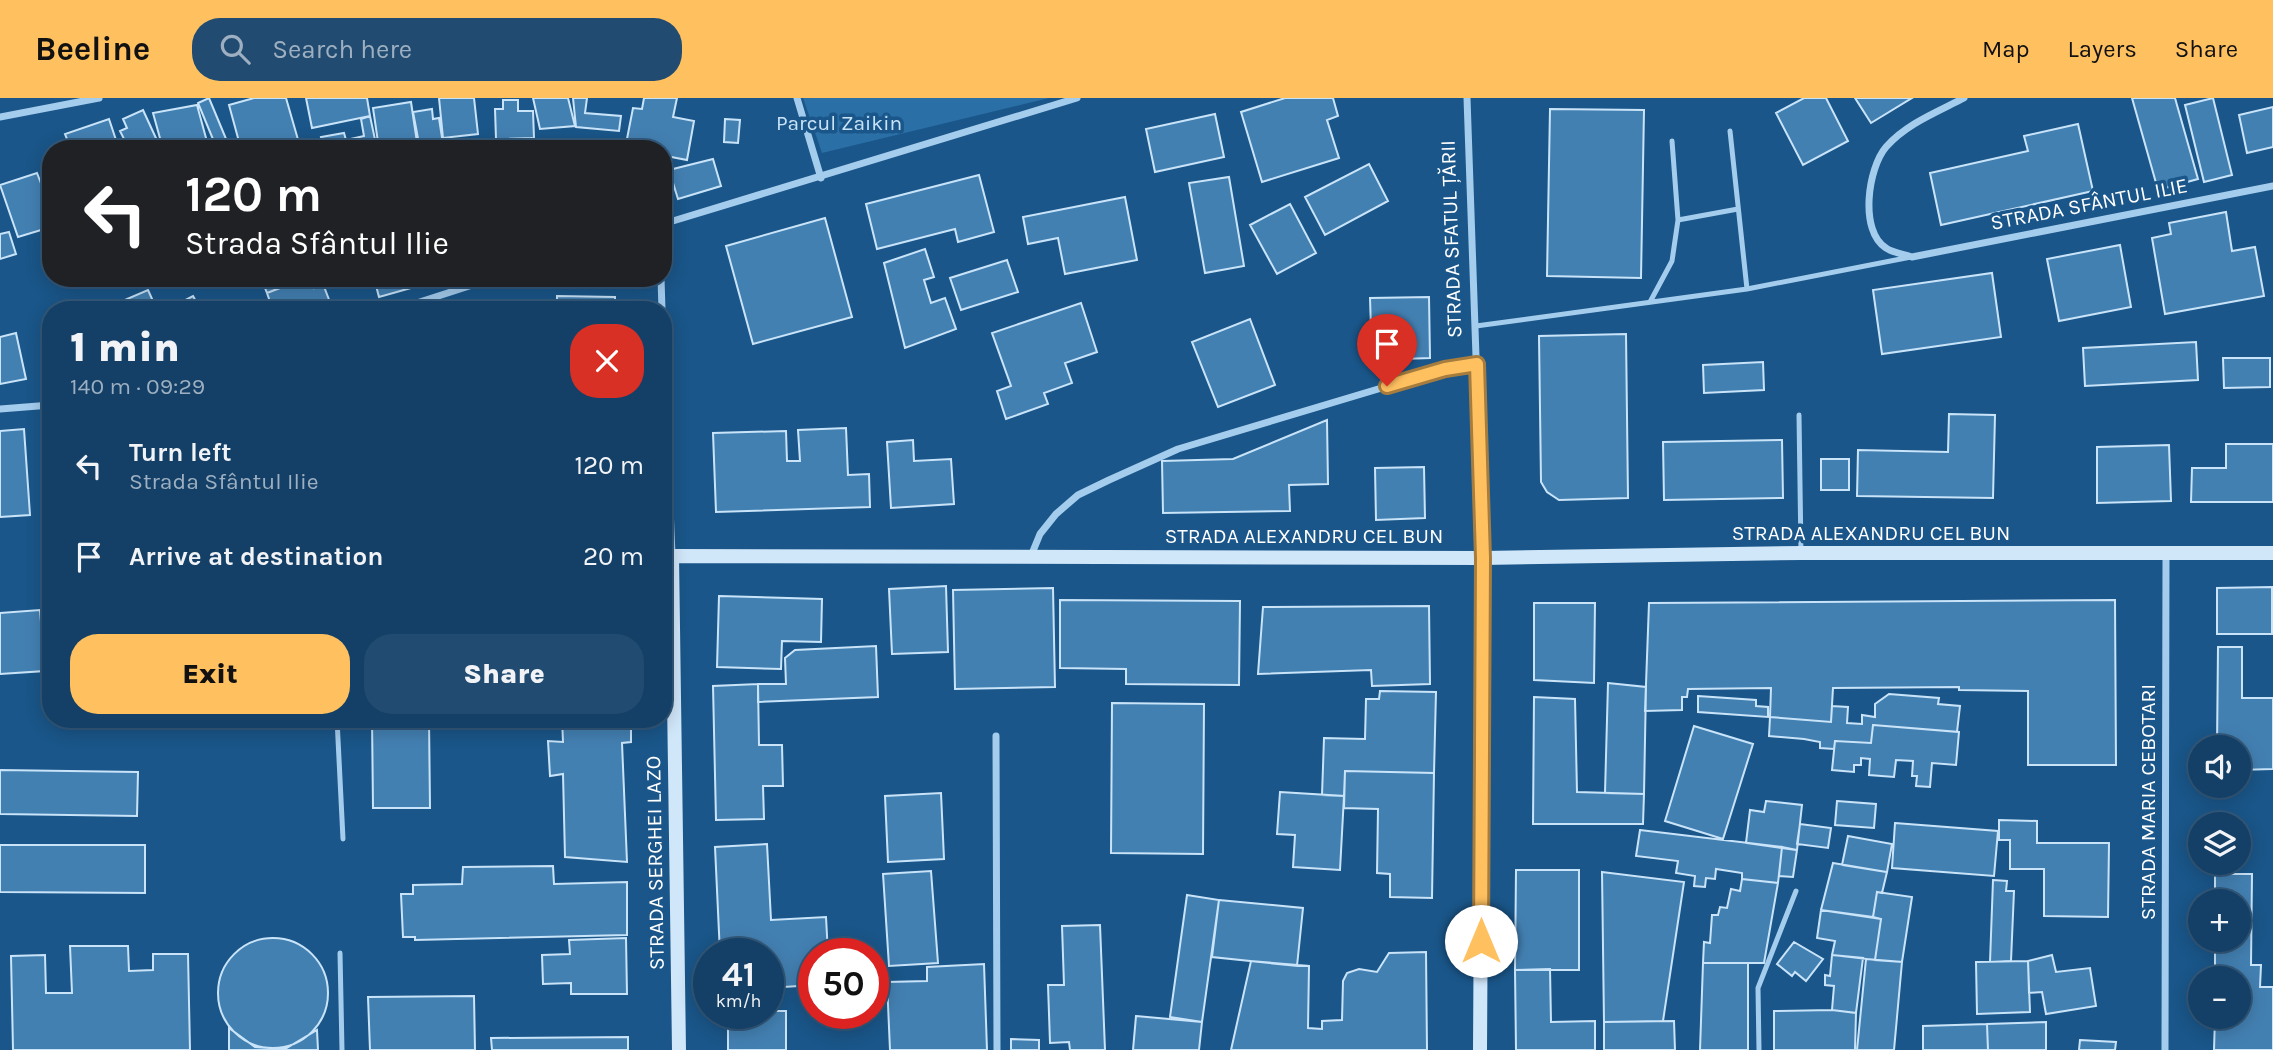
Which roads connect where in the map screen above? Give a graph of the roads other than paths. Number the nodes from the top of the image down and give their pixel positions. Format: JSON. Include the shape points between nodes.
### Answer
{"nodes":[{"id":1,"x":99,"y":98,"type":"edge"},
{"id":2,"x":797,"y":98,"type":"edge"},
{"id":3,"x":1077,"y":98,"type":"edge"},
{"id":4,"x":1467,"y":98,"type":"edge"},
{"id":5,"x":1964,"y":98,"type":"edge"},
{"id":6,"x":0,"y":117,"type":"edge"},
{"id":7,"x":1730,"y":131,"type":"dead end"},
{"id":8,"x":1672,"y":141,"type":"dead end"},
{"id":9,"x":821,"y":178,"type":"junction"},
{"id":10,"x":2273,"y":186,"type":"edge"},
{"id":11,"x":1738,"y":209,"type":"junction"},
{"id":12,"x":1678,"y":220,"type":"junction"},
{"id":13,"x":672,"y":221,"type":"edge"},
{"id":14,"x":1912,"y":257,"type":"junction"},
{"id":15,"x":466,"y":287,"type":"edge"},
{"id":16,"x":1747,"y":289,"type":"junction"},
{"id":17,"x":423,"y":301,"type":"edge"},
{"id":18,"x":1650,"y":302,"type":"junction"},
{"id":19,"x":1476,"y":326,"type":"junction"},
{"id":20,"x":1477,"y":364,"type":"junction"},
{"id":21,"x":42,"y":406,"type":"edge"},
{"id":22,"x":0,"y":409,"type":"edge"},
{"id":23,"x":1799,"y":415,"type":"dead end"},
{"id":24,"x":1801,"y":553,"type":"junction"},
{"id":25,"x":2273,"y":554,"type":"edge"},
{"id":26,"x":672,"y":555,"type":"edge"},
{"id":27,"x":2166,"y":555,"type":"junction"},
{"id":28,"x":1031,"y":557,"type":"junction"},
{"id":29,"x":1483,"y":558,"type":"junction"},
{"id":30,"x":337,"y":728,"type":"edge"},
{"id":31,"x":671,"y":728,"type":"edge"},
{"id":32,"x":996,"y":736,"type":"dead end"},
{"id":33,"x":343,"y":839,"type":"dead end"},
{"id":34,"x":1796,"y":891,"type":"dead end"},
{"id":35,"x":340,"y":953,"type":"dead end"},
{"id":36,"x":342,"y":1050,"type":"edge"},
{"id":37,"x":679,"y":1050,"type":"edge"},
{"id":38,"x":997,"y":1050,"type":"edge"},
{"id":39,"x":1480,"y":1050,"type":"edge"},
{"id":40,"x":1759,"y":1050,"type":"edge"},
{"id":41,"x":2165,"y":1050,"type":"edge"}],
"edges":[{"from":1,"to":6,"type":"street"},
{"from":2,"to":9,"type":"street"},
{"from":3,"to":9,"type":"street"},
{"from":4,"to":19,"type":"street","name":"STRADA SFATUL ȚĂRII"},
{"from":5,"to":14,"type":"street","via":[[1913,125],[1884,149],[1867,195],[1873,230],[1885,248]]},
{"from":7,"to":11,"type":"lane"},
{"from":8,"to":12,"type":"lane"},
{"from":9,"to":13,"type":"street"},
{"from":10,"to":14,"type":"street","name":"STRADA SFÂNTUL ILIE"},
{"from":11,"to":12,"type":"lane"},
{"from":11,"to":16,"type":"lane"},
{"from":12,"to":18,"type":"lane","via":[[1672,261]]},
{"from":14,"to":16,"type":"lane"},
{"from":15,"to":17,"type":"street"},
{"from":16,"to":18,"type":"lane"},
{"from":18,"to":19,"type":"lane"},
{"from":19,"to":20,"type":"street","name":"STRADA SFATUL ȚĂRII"},
{"from":20,"to":28,"type":"street","via":[[1445,369],[1178,449],[1078,495],[1040,534]]},
{"from":20,"to":29,"type":"street","name":"STRADA SFATUL ȚĂRII"},
{"from":21,"to":22,"type":"street"},
{"from":23,"to":24,"type":"lane"},
{"from":24,"to":27,"type":"main road","name":"STRADA ALEXANDRU CEL BUN"},
{"from":24,"to":29,"type":"main road","name":"STRADA ALEXANDRU CEL BUN"},
{"from":25,"to":27,"type":"main road","name":"STRADA ALEXANDRU CEL BUN"},
{"from":26,"to":28,"type":"main road","name":"STRADA ALEXANDRU CEL BUN"},
{"from":27,"to":41,"type":"street","name":"STRADA MARIA CEBOTARI"},
{"from":28,"to":29,"type":"main road","name":"STRADA ALEXANDRU CEL BUN"},
{"from":29,"to":39,"type":"main road","name":"STRADA SFATUL ȚĂRII"},
{"from":30,"to":33,"type":"lane"},
{"from":31,"to":37,"type":"main road","name":"STRADA SERGHEI LAZO"},
{"from":32,"to":38,"type":"street"},
{"from":34,"to":40,"type":"lane","via":[[1758,988]]},
{"from":35,"to":36,"type":"lane"}]}
